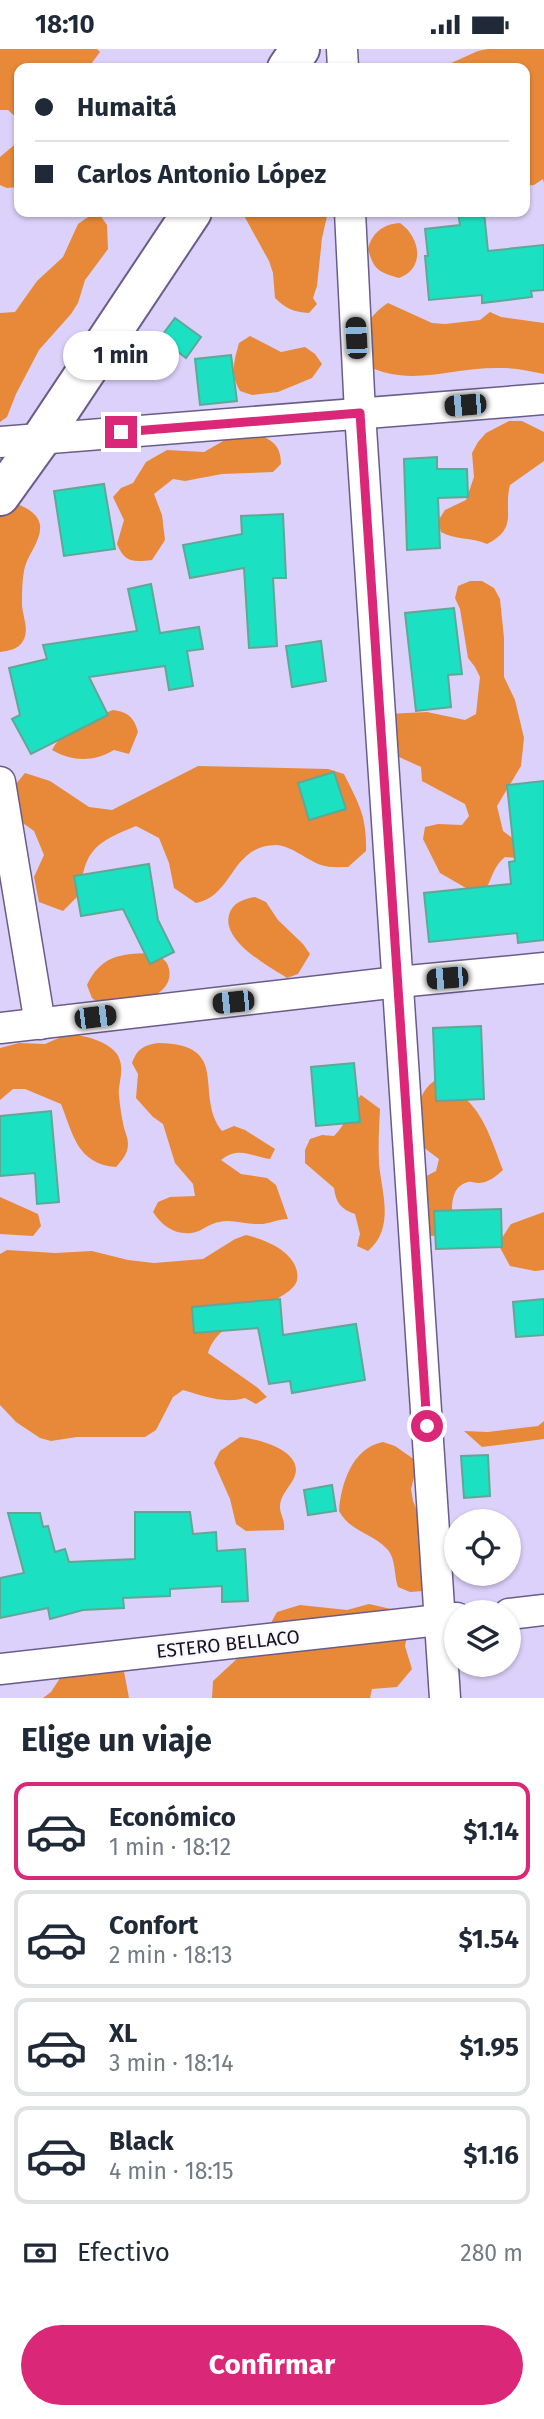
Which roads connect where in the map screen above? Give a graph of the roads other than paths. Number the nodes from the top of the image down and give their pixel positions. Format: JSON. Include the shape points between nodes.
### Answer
{"nodes":[{"id":1,"x":189,"y":217,"type":"edge"},
{"id":2,"x":350,"y":217,"type":"edge"},
{"id":3,"x":544,"y":399,"type":"edge"},
{"id":4,"x":360,"y":413,"type":"junction"},
{"id":5,"x":41,"y":439,"type":"junction"},
{"id":6,"x":0,"y":442,"type":"edge"},
{"id":7,"x":0,"y":496,"type":"edge"},
{"id":8,"x":0,"y":782,"type":"edge"},
{"id":9,"x":544,"y":968,"type":"edge"},
{"id":10,"x":398,"y":982,"type":"junction"},
{"id":11,"x":40,"y":1024,"type":"junction"},
{"id":12,"x":0,"y":1028,"type":"edge"},
{"id":13,"x":447,"y":1600,"type":"edge"},
{"id":14,"x":544,"y":1610,"type":"edge"},
{"id":15,"x":521,"y":1612,"type":"edge"},
{"id":16,"x":444,"y":1619,"type":"edge"},
{"id":17,"x":0,"y":1669,"type":"edge"},
{"id":18,"x":446,"y":1677,"type":"edge"},
{"id":19,"x":445,"y":1698,"type":"edge"}],
"edges":[{"from":1,"to":5,"type":"main road"},
{"from":2,"to":4,"type":"street"},
{"from":3,"to":4,"type":"street"},
{"from":4,"to":5,"type":"street"},
{"from":4,"to":10,"type":"street"},
{"from":5,"to":6,"type":"street"},
{"from":5,"to":7,"type":"main road"},
{"from":8,"to":11,"type":"street"},
{"from":9,"to":10,"type":"street"},
{"from":10,"to":11,"type":"street"},
{"from":10,"to":13,"type":"street"},
{"from":11,"to":12,"type":"street"},
{"from":14,"to":15,"type":"street"},
{"from":16,"to":17,"type":"street","name":"ESTERO BELLACO"},
{"from":18,"to":19,"type":"street"}]}
